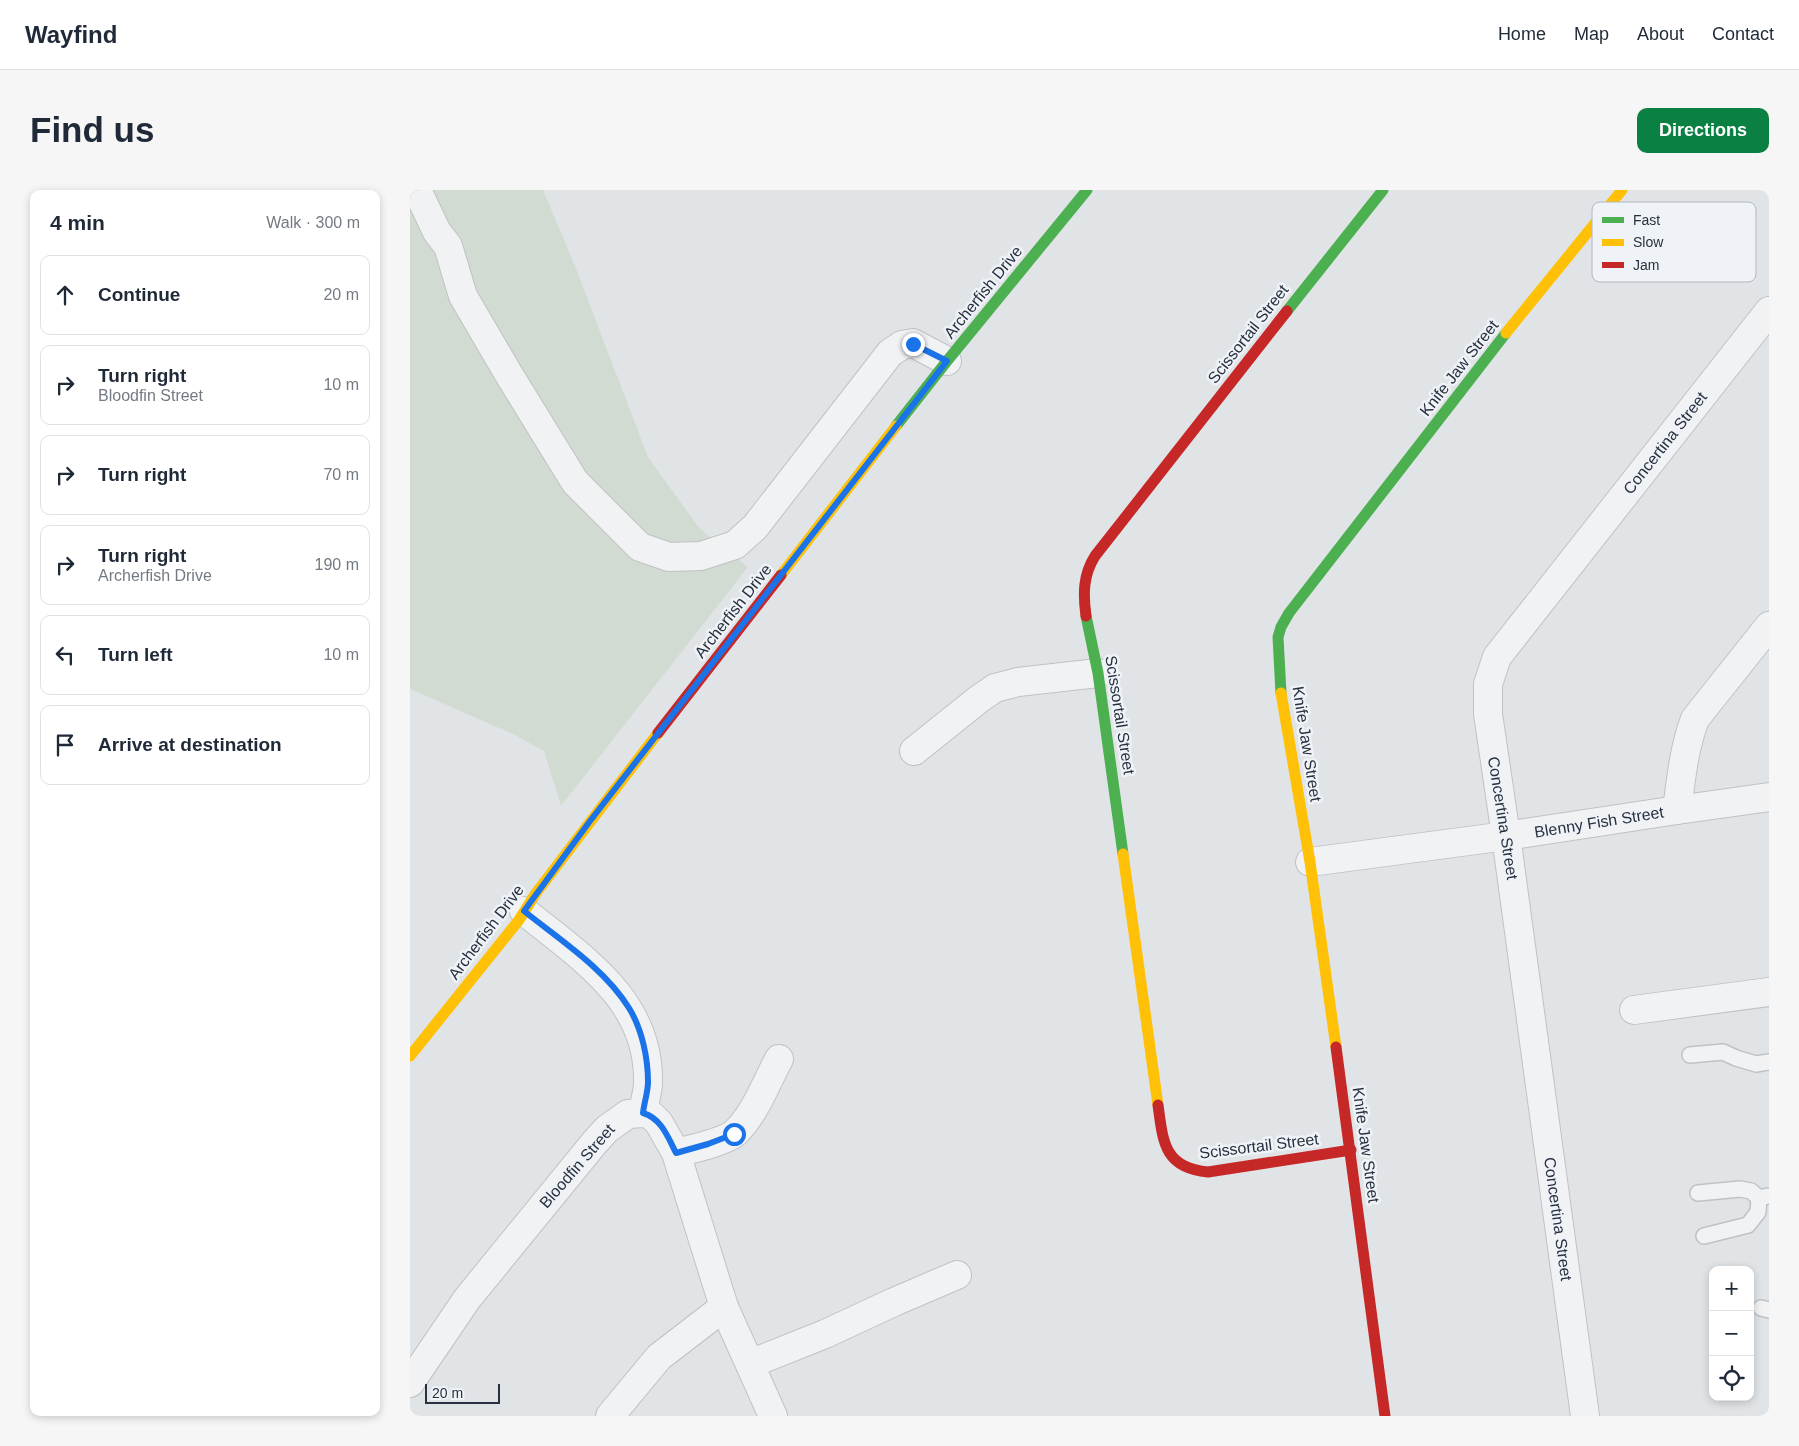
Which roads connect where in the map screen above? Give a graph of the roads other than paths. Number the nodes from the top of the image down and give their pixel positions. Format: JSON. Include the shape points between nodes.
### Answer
{"nodes":[{"id":1,"x":417,"y":190,"type":"edge"},
{"id":2,"x":1087,"y":190,"type":"edge"},
{"id":3,"x":1383,"y":190,"type":"edge"},
{"id":4,"x":1622,"y":190,"type":"edge"},
{"id":5,"x":1612,"y":202,"type":"edge"},
{"id":6,"x":1592,"y":227,"type":"edge"},
{"id":7,"x":1769,"y":310,"type":"edge"},
{"id":8,"x":947,"y":361,"type":"junction"},
{"id":9,"x":1769,"y":626,"type":"edge"},
{"id":10,"x":1098,"y":674,"type":"junction"},
{"id":11,"x":914,"y":751,"type":"dead end"},
{"id":12,"x":1769,"y":797,"type":"edge"},
{"id":13,"x":1677,"y":810,"type":"junction"},
{"id":14,"x":1506,"y":836,"type":"junction"},
{"id":15,"x":1310,"y":862,"type":"junction"},
{"id":16,"x":524,"y":911,"type":"junction"},
{"id":17,"x":1769,"y":992,"type":"edge"},
{"id":18,"x":1634,"y":1010,"type":"dead end"},
{"id":19,"x":1690,"y":1055,"type":"dead end"},
{"id":20,"x":410,"y":1056,"type":"edge"},
{"id":21,"x":779,"y":1059,"type":"dead end"},
{"id":22,"x":1769,"y":1062,"type":"edge"},
{"id":23,"x":643,"y":1113,"type":"junction"},
{"id":24,"x":1352,"y":1150,"type":"junction"},
{"id":25,"x":676,"y":1153,"type":"junction"},
{"id":26,"x":1698,"y":1192,"type":"dead end"},
{"id":27,"x":1764,"y":1197,"type":"edge"},
{"id":28,"x":1704,"y":1236,"type":"dead end"},
{"id":29,"x":956,"y":1275,"type":"dead end"},
{"id":30,"x":724,"y":1307,"type":"junction"},
{"id":31,"x":750,"y":1364,"type":"junction"},
{"id":32,"x":410,"y":1382,"type":"edge"},
{"id":33,"x":610,"y":1416,"type":"edge"},
{"id":34,"x":773,"y":1416,"type":"edge"},
{"id":35,"x":1385,"y":1416,"type":"edge"},
{"id":36,"x":1585,"y":1416,"type":"edge"}],
"edges":[{"from":1,"to":8,"type":"street","via":[[437,232],[448,246],[463,296],[575,482],[640,547],[669,557],[702,556],[735,545],[755,527],[890,353],[902,345],[913,344]]},
{"from":2,"to":8,"type":"street","name":"Archerfish Drive"},
{"from":3,"to":10,"type":"street","name":"Scissortail Street","via":[[1090,564],[1084,597]]},
{"from":4,"to":5,"type":"street","name":"Knife Jaw Street"},
{"from":6,"to":15,"type":"street","name":"Knife Jaw Street","via":[[1285,619],[1278,637],[1281,698]]},
{"from":7,"to":14,"type":"street","name":"Concertina Street","via":[[1497,657],[1488,684],[1488,714]]},
{"from":8,"to":16,"type":"street","name":"Archerfish Drive","via":[[590,821]]},
{"from":9,"to":13,"type":"street","via":[[1696,719],[1684,756]]},
{"from":10,"to":11,"type":"street","via":[[1018,682],[995,688]]},
{"from":10,"to":24,"type":"street","name":"Scissortail Street","via":[[1166,1150],[1182,1166],[1199,1172]]},
{"from":12,"to":13,"type":"street","name":"Blenny Fish Street"},
{"from":13,"to":14,"type":"street","name":"Blenny Fish Street"},
{"from":14,"to":15,"type":"street","name":"Blenny Fish Street"},
{"from":14,"to":36,"type":"street","name":"Concertina Street"},
{"from":15,"to":24,"type":"street","name":"Knife Jaw Street"},
{"from":16,"to":20,"type":"street","name":"Archerfish Drive"},
{"from":16,"to":23,"type":"street","via":[[608,982],[629,1008],[645,1053],[648,1083]]},
{"from":17,"to":18,"type":"street"},
{"from":19,"to":22,"type":"lane","via":[[1722,1052],[1756,1064]]},
{"from":21,"to":25,"type":"street","via":[[752,1111],[734,1134]]},
{"from":23,"to":25,"type":"street","via":[[651,1115],[659,1123]]},
{"from":23,"to":32,"type":"street","name":"Bloodfin Street","via":[[628,1114],[594,1142],[467,1299]]},
{"from":24,"to":35,"type":"street","name":"Knife Jaw Street"},
{"from":25,"to":30,"type":"street"},
{"from":26,"to":27,"type":"lane","via":[[1740,1189]]},
{"from":27,"to":28,"type":"lane","via":[[1748,1225]]},
{"from":29,"to":31,"type":"street"},
{"from":30,"to":31,"type":"street"},
{"from":30,"to":33,"type":"street","via":[[659,1357]]},
{"from":31,"to":34,"type":"street"}]}
